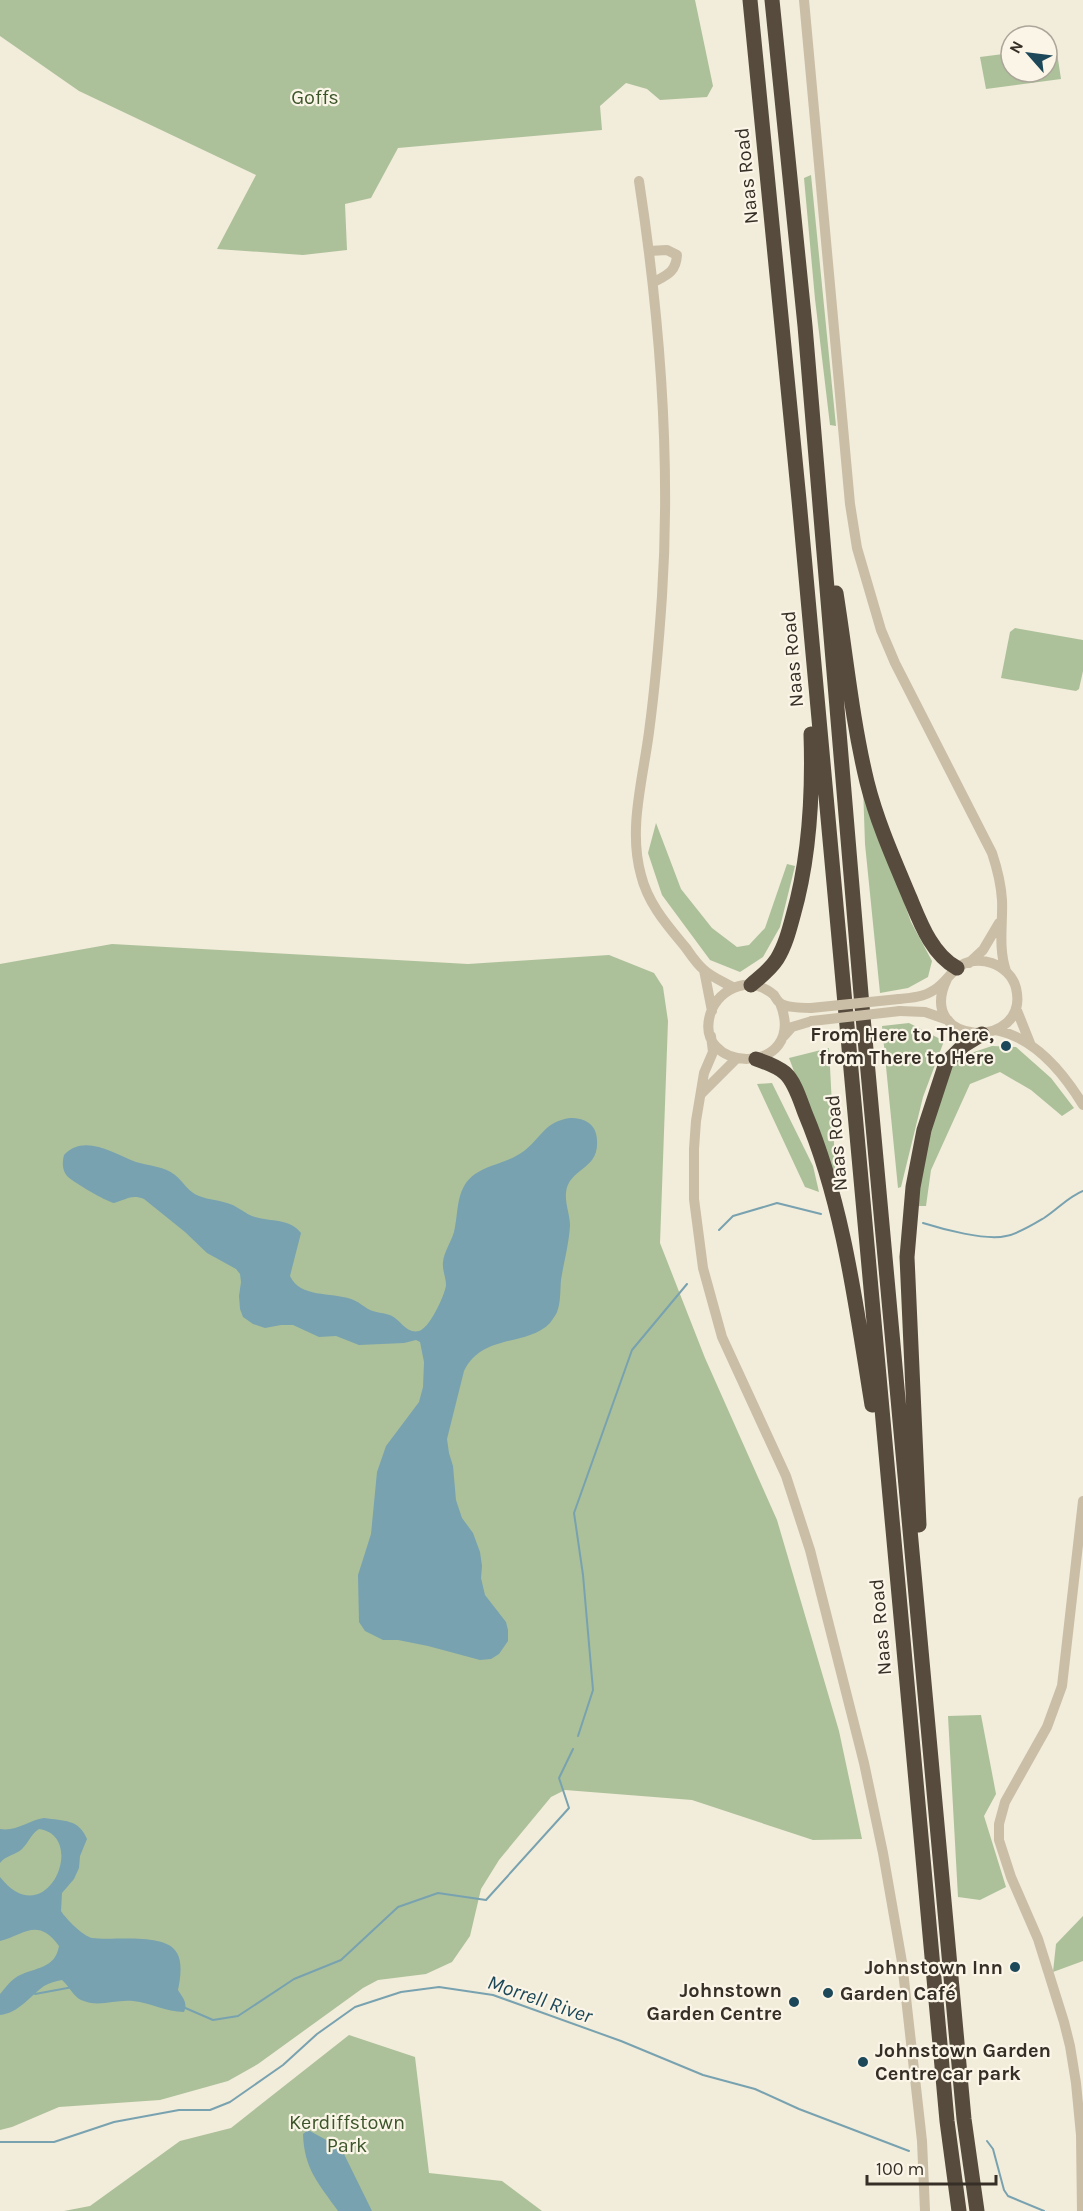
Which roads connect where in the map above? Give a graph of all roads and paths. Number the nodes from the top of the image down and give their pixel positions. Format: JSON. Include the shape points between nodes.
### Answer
{"nodes":[{"id":1,"x":750,"y":0,"type":"edge"},
{"id":2,"x":772,"y":0,"type":"edge"},
{"id":3,"x":804,"y":0,"type":"edge"},
{"id":4,"x":639,"y":181,"type":"dead end"},
{"id":5,"x":649,"y":251,"type":"junction"},
{"id":6,"x":654,"y":282,"type":"junction"},
{"id":7,"x":805,"y":326,"type":"junction"},
{"id":8,"x":799,"y":500,"type":"junction"},
{"id":9,"x":1001,"y":920,"type":"junction"},
{"id":10,"x":704,"y":970,"type":"junction"},
{"id":11,"x":958,"y":970,"type":"junction"},
{"id":12,"x":1006,"y":971,"type":"junction"},
{"id":13,"x":751,"y":985,"type":"junction"},
{"id":14,"x":734,"y":988,"type":"junction"},
{"id":15,"x":780,"y":1003,"type":"junction"},
{"id":16,"x":1016,"y":1008,"type":"junction"},
{"id":17,"x":712,"y":1011,"type":"junction"},
{"id":18,"x":948,"y":1020,"type":"junction"},
{"id":19,"x":989,"y":1032,"type":"junction"},
{"id":20,"x":711,"y":1036,"type":"junction"},
{"id":21,"x":782,"y":1039,"type":"junction"},
{"id":22,"x":1030,"y":1043,"type":"junction"},
{"id":23,"x":736,"y":1059,"type":"junction"},
{"id":24,"x":756,"y":1059,"type":"junction"},
{"id":25,"x":700,"y":1094,"type":"junction"},
{"id":26,"x":1083,"y":1105,"type":"edge"},
{"id":27,"x":1083,"y":1501,"type":"edge"},
{"id":28,"x":924,"y":1684,"type":"junction"},
{"id":29,"x":906,"y":1687,"type":"junction"},
{"id":30,"x":1082,"y":2135,"type":"edge"},
{"id":31,"x":925,"y":2211,"type":"edge"},
{"id":32,"x":958,"y":2211,"type":"edge"},
{"id":33,"x":977,"y":2211,"type":"edge"},
{"id":34,"x":1082,"y":2211,"type":"edge"}],
"edges":[{"from":1,"to":8,"type":"highway","name":"Naas Road"},
{"from":2,"to":7,"type":"highway","name":"Naas Road"},
{"from":3,"to":9,"type":"street","via":[[857,548],[872,603],[895,663],[992,853],[1000,880]]},
{"from":4,"to":5,"type":"street"},
{"from":5,"to":6,"type":"street"},
{"from":5,"to":6,"type":"street","via":[[667,250],[676,255],[676,266],[670,274]]},
{"from":6,"to":10,"type":"street","via":[[664,459],[662,595],[635,849],[648,895]]},
{"from":7,"to":11,"type":"highway","via":[[832,563],[867,782],[888,847],[919,919],[940,955]]},
{"from":7,"to":28,"type":"highway","name":"Naas Road"},
{"from":8,"to":13,"type":"highway","via":[[803,643],[812,758],[808,835],[802,882],[785,943],[777,960]]},
{"from":8,"to":29,"type":"highway","name":"Naas Road"},
{"from":9,"to":11,"type":"street","via":[[982,950]]},
{"from":9,"to":12,"type":"street","via":[[1000,956]]},
{"from":10,"to":14,"type":"street"},
{"from":10,"to":17,"type":"street"},
{"from":11,"to":12,"type":"street","via":[[988,962]]},
{"from":11,"to":15,"type":"street","bridge":true,"via":[[933,991],[915,998],[811,1008]]},
{"from":11,"to":18,"type":"street","via":[[941,996]]},
{"from":12,"to":16,"type":"street","via":[[1016,988]]},
{"from":13,"to":14,"type":"street"},
{"from":13,"to":15,"type":"street","via":[[768,990]]},
{"from":14,"to":17,"type":"street","via":[[720,997]]},
{"from":15,"to":21,"type":"street","via":[[785,1020]]},
{"from":16,"to":19,"type":"street","via":[[1011,1017]]},
{"from":16,"to":22,"type":"street"},
{"from":17,"to":20,"type":"street"},
{"from":18,"to":19,"type":"street","via":[[960,1030]]},
{"from":18,"to":21,"type":"street","bridge":true,"via":[[925,1012],[900,1011],[812,1021],[792,1027]]},
{"from":19,"to":22,"type":"street","via":[[1006,1032]]},
{"from":19,"to":28,"type":"highway","via":[[954,1053],[946,1063],[922,1138],[909,1220],[908,1288]]},
{"from":20,"to":23,"type":"street","via":[[721,1051]]},
{"from":20,"to":25,"type":"street","via":[[713,1052]]},
{"from":21,"to":24,"type":"street","via":[[772,1051]]},
{"from":22,"to":26,"type":"street","via":[[1056,1068]]},
{"from":23,"to":24,"type":"street"},
{"from":23,"to":25,"type":"street"},
{"from":24,"to":29,"type":"highway","via":[[785,1073],[796,1089],[827,1172],[839,1220],[874,1423]]},
{"from":25,"to":31,"type":"street","via":[[694,1199],[703,1268],[722,1337],[786,1476],[810,1550],[864,1763],[902,1962]]},
{"from":27,"to":30,"type":"street","via":[[1062,1686],[1047,1727],[1005,1802],[999,1832],[1002,1854],[1038,1939],[1064,2022],[1077,2084]]},
{"from":28,"to":33,"type":"highway","name":"Naas Road","via":[[964,2119]]},
{"from":29,"to":32,"type":"highway","name":"Naas Road"},
{"from":30,"to":34,"type":"street"}]}
